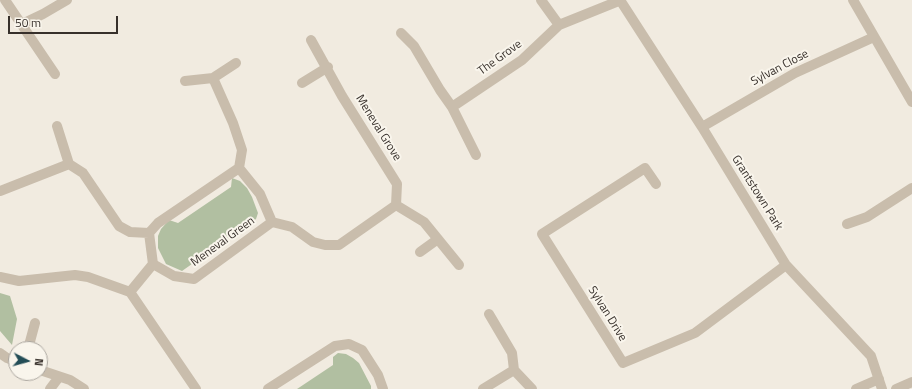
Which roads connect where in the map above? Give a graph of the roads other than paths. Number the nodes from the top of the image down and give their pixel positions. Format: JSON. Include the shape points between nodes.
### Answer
{"nodes":[{"id":1,"x":5,"y":0,"type":"edge"},
{"id":2,"x":67,"y":0,"type":"edge"},
{"id":3,"x":541,"y":0,"type":"edge"},
{"id":4,"x":620,"y":0,"type":"edge"},
{"id":5,"x":853,"y":0,"type":"edge"},
{"id":6,"x":22,"y":24,"type":"junction"},
{"id":7,"x":559,"y":25,"type":"junction"},
{"id":8,"x":401,"y":33,"type":"dead end"},
{"id":9,"x":874,"y":37,"type":"junction"},
{"id":10,"x":311,"y":40,"type":"dead end"},
{"id":11,"x":236,"y":63,"type":"dead end"},
{"id":12,"x":328,"y":67,"type":"junction"},
{"id":13,"x":55,"y":74,"type":"dead end"},
{"id":14,"x":213,"y":78,"type":"junction"},
{"id":15,"x":184,"y":80,"type":"dead end"},
{"id":16,"x":302,"y":83,"type":"dead end"},
{"id":17,"x":912,"y":102,"type":"edge"},
{"id":18,"x":452,"y":107,"type":"junction"},
{"id":19,"x":57,"y":126,"type":"dead end"},
{"id":20,"x":702,"y":127,"type":"junction"},
{"id":21,"x":476,"y":155,"type":"dead end"},
{"id":22,"x":69,"y":164,"type":"junction"},
{"id":23,"x":239,"y":168,"type":"junction"},
{"id":24,"x":656,"y":184,"type":"dead end"},
{"id":25,"x":912,"y":188,"type":"edge"},
{"id":26,"x":0,"y":191,"type":"edge"},
{"id":27,"x":396,"y":205,"type":"junction"},
{"id":28,"x":272,"y":222,"type":"junction"},
{"id":29,"x":848,"y":224,"type":"dead end"},
{"id":30,"x":149,"y":233,"type":"junction"},
{"id":31,"x":438,"y":239,"type":"junction"},
{"id":32,"x":420,"y":252,"type":"dead end"},
{"id":33,"x":153,"y":264,"type":"junction"},
{"id":34,"x":459,"y":265,"type":"dead end"},
{"id":35,"x":786,"y":265,"type":"junction"},
{"id":36,"x":0,"y":277,"type":"edge"},
{"id":37,"x":130,"y":292,"type":"junction"},
{"id":38,"x":489,"y":314,"type":"dead end"},
{"id":39,"x":35,"y":323,"type":"dead end"},
{"id":40,"x":30,"y":341,"type":"edge"},
{"id":41,"x":514,"y":370,"type":"junction"},
{"id":42,"x":48,"y":373,"type":"edge"},
{"id":43,"x":59,"y":377,"type":"junction"},
{"id":44,"x":912,"y":382,"type":"edge"},
{"id":45,"x":881,"y":384,"type":"edge"},
{"id":46,"x":50,"y":389,"type":"edge"},
{"id":47,"x":84,"y":389,"type":"edge"},
{"id":48,"x":196,"y":389,"type":"edge"},
{"id":49,"x":268,"y":389,"type":"edge"},
{"id":50,"x":383,"y":389,"type":"edge"},
{"id":51,"x":483,"y":389,"type":"edge"},
{"id":52,"x":532,"y":389,"type":"edge"},
{"id":53,"x":856,"y":389,"type":"edge"},
{"id":54,"x":896,"y":389,"type":"edge"}],
"edges":[{"from":1,"to":6,"type":"street"},
{"from":2,"to":6,"type":"street"},
{"from":3,"to":7,"type":"street"},
{"from":4,"to":7,"type":"street","name":"The Grove"},
{"from":4,"to":20,"type":"street","name":"Grantstown Park"},
{"from":5,"to":9,"type":"street"},
{"from":6,"to":13,"type":"street"},
{"from":7,"to":18,"type":"street","name":"The Grove","via":[[522,60]]},
{"from":8,"to":18,"type":"street","via":[[414,46]]},
{"from":9,"to":17,"type":"street"},
{"from":9,"to":20,"type":"street","name":"Sylvan Close","via":[[795,73]]},
{"from":10,"to":12,"type":"street","name":"Meneval Grove"},
{"from":11,"to":14,"type":"street"},
{"from":12,"to":16,"type":"street"},
{"from":12,"to":27,"type":"street","name":"Meneval Grove","via":[[342,96],[397,184]]},
{"from":14,"to":15,"type":"street"},
{"from":14,"to":23,"type":"street","via":[[242,150]]},
{"from":18,"to":21,"type":"street"},
{"from":19,"to":22,"type":"street"},
{"from":20,"to":35,"type":"street","name":"Grantstown Park"},
{"from":22,"to":26,"type":"street"},
{"from":22,"to":30,"type":"street","via":[[83,173],[119,226],[130,232]]},
{"from":23,"to":28,"type":"street","name":"Meneval Green","via":[[260,194]]},
{"from":23,"to":30,"type":"street","via":[[158,223]]},
{"from":24,"to":35,"type":"street","name":"Sylvan Drive","via":[[645,168],[542,234],[623,363],[695,334]]},
{"from":25,"to":29,"type":"street","via":[[867,217]]},
{"from":27,"to":28,"type":"street","via":[[339,245],[313,242],[292,227]]},
{"from":27,"to":31,"type":"street","via":[[424,222]]},
{"from":28,"to":33,"type":"street","name":"Meneval Green","via":[[194,279],[174,276]]},
{"from":30,"to":33,"type":"street"},
{"from":31,"to":32,"type":"street"},
{"from":31,"to":34,"type":"street"},
{"from":33,"to":37,"type":"street"},
{"from":35,"to":45,"type":"street","name":"Grantstown Park","via":[[870,356]]},
{"from":36,"to":37,"type":"street","via":[[20,281],[75,275]]},
{"from":37,"to":48,"type":"street"},
{"from":38,"to":41,"type":"street","via":[[512,352]]},
{"from":39,"to":40,"type":"street"},
{"from":41,"to":51,"type":"street"},
{"from":41,"to":52,"type":"street"},
{"from":42,"to":43,"type":"street"},
{"from":43,"to":46,"type":"street"},
{"from":43,"to":47,"type":"street","via":[[70,380]]},
{"from":44,"to":54,"type":"street"},
{"from":45,"to":53,"type":"street"},
{"from":49,"to":50,"type":"street","via":[[335,346],[349,344],[362,350],[378,375]]}]}
